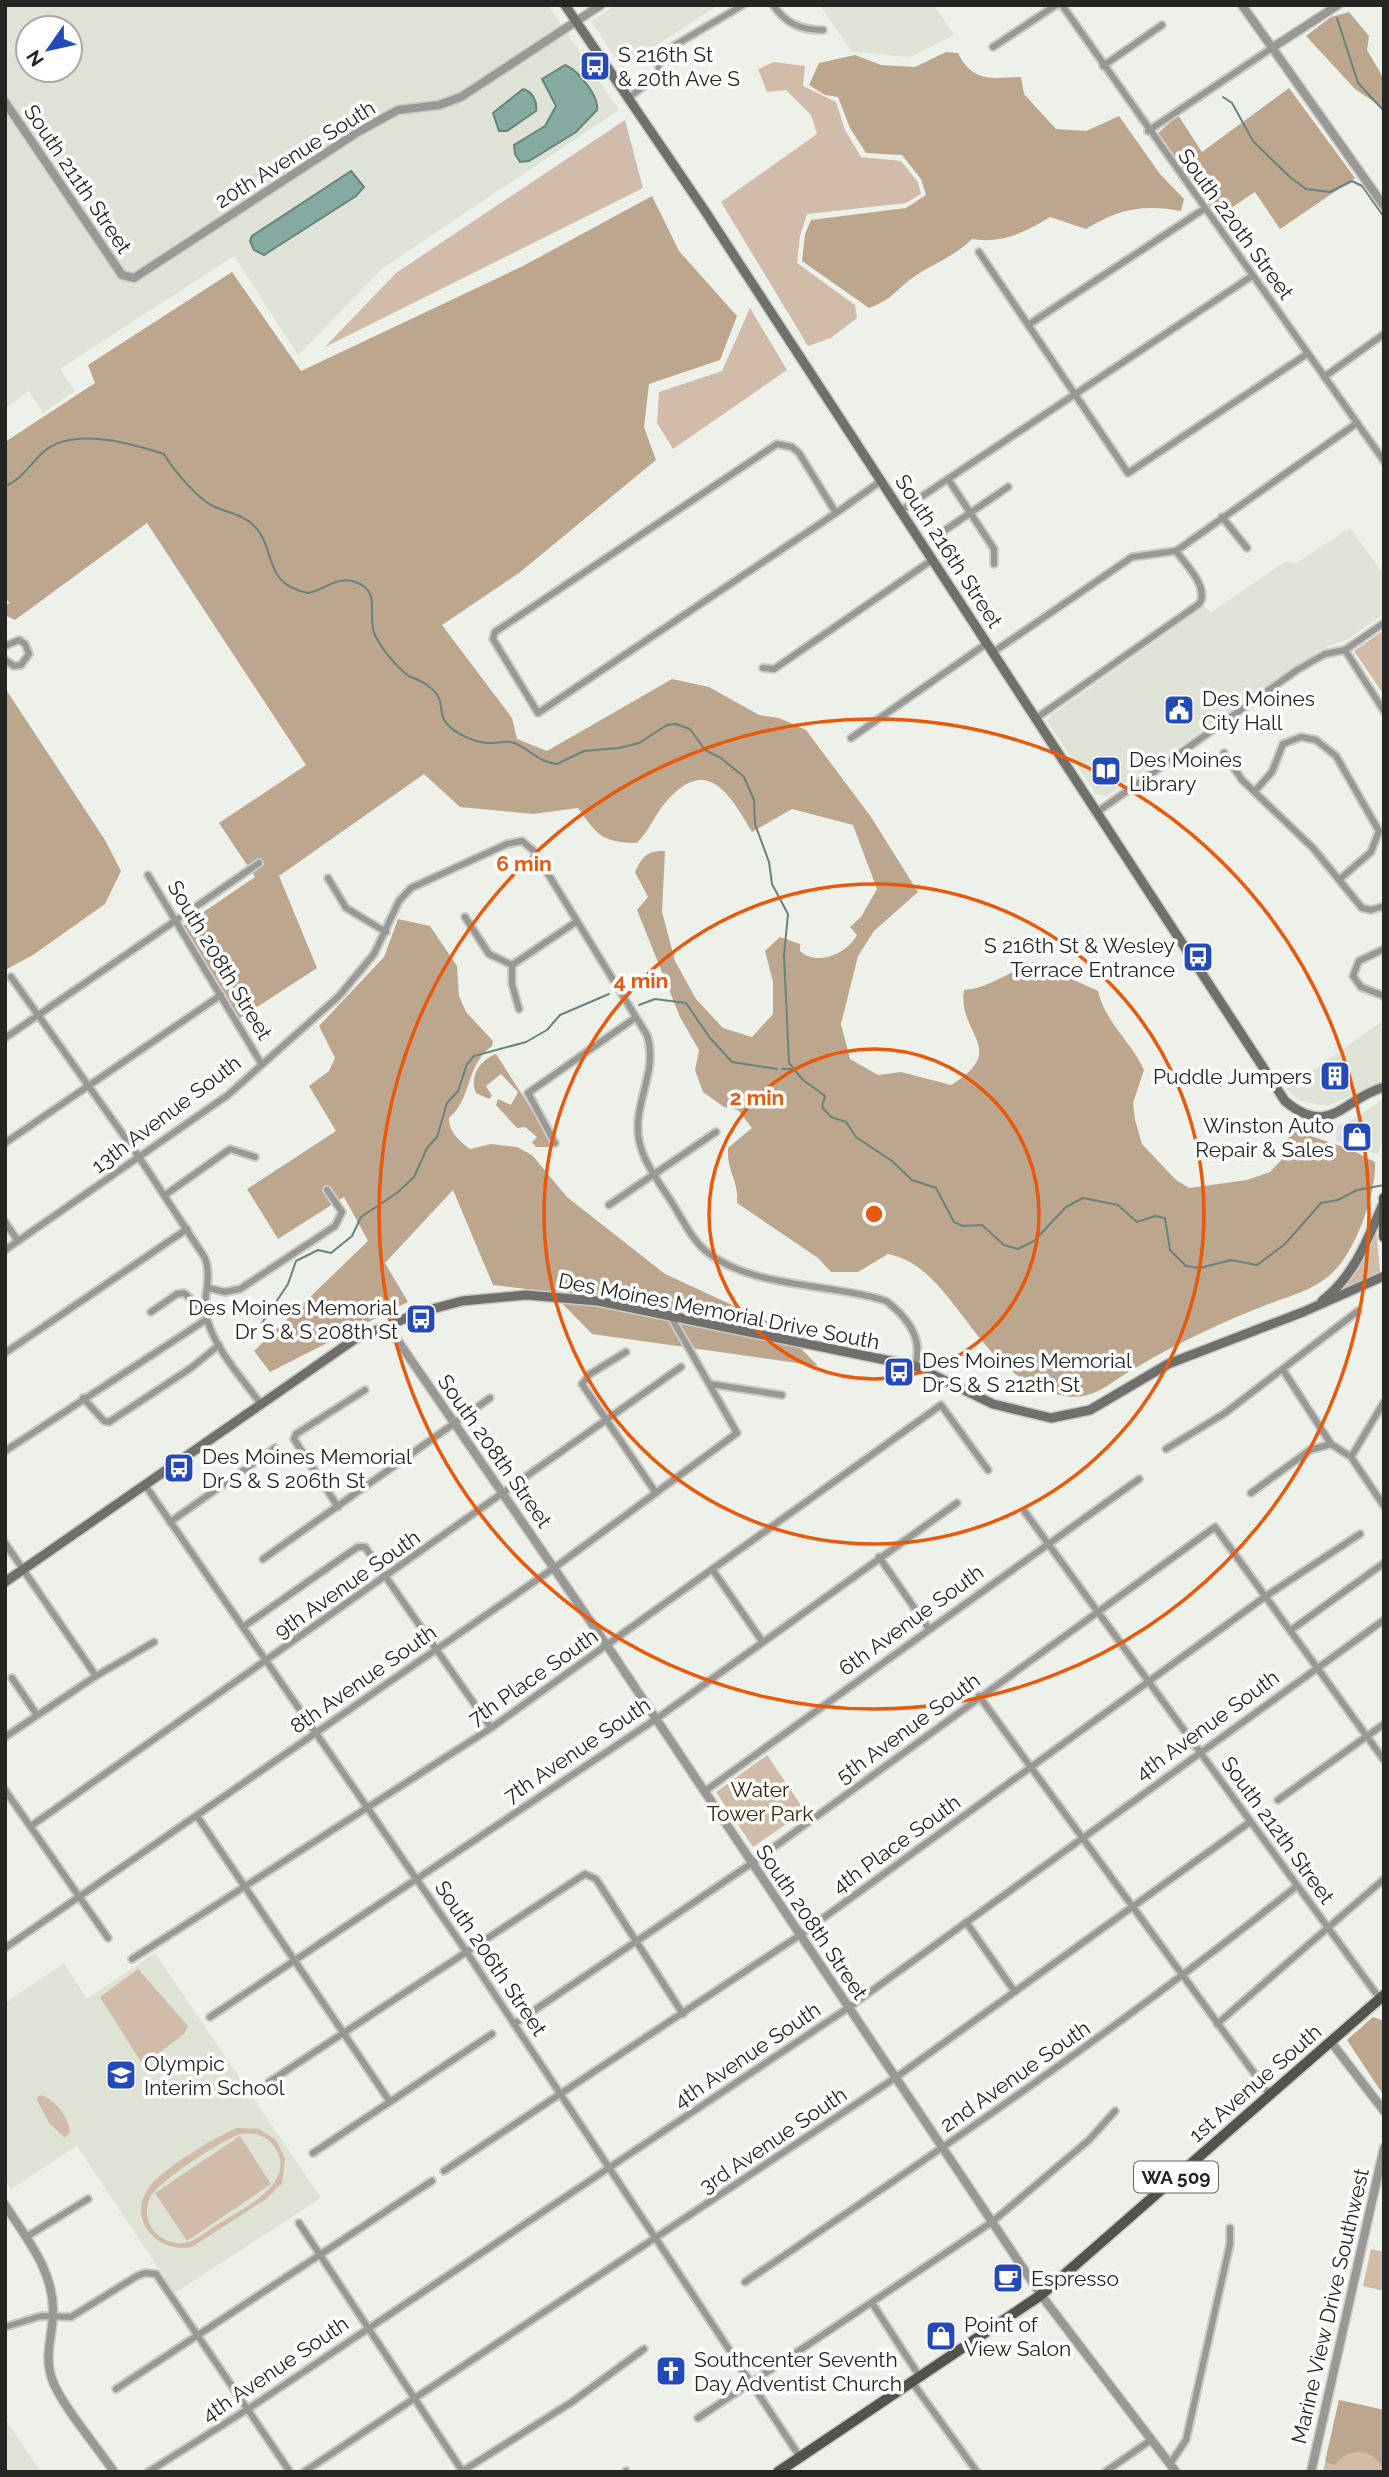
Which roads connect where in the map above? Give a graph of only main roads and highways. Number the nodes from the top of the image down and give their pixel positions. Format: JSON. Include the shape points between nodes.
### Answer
{"nodes":[{"id":1,"x":565,"y":5,"type":"edge"},
{"id":2,"x":1384,"y":1087,"type":"edge"},
{"id":3,"x":1383,"y":1201,"type":"edge"},
{"id":4,"x":1383,"y":1232,"type":"edge"},
{"id":5,"x":1384,"y":1276,"type":"edge"},
{"id":6,"x":1303,"y":1312,"type":"junction"},
{"id":7,"x":5,"y":1582,"type":"edge"},
{"id":8,"x":1382,"y":1997,"type":"edge"},
{"id":9,"x":778,"y":2472,"type":"edge"}],
"edges":[{"from":1,"to":2,"type":"main road","name":"South 216th Street","via":[[705,211],[1279,1093],[1304,1113],[1333,1116]]},
{"from":3,"to":4,"type":"main road"},
{"from":3,"to":6,"type":"main road","via":[[1344,1281]]},
{"from":5,"to":6,"type":"main road","name":"Des Moines Memorial Drive South"},
{"from":6,"to":7,"type":"main road","name":"Des Moines Memorial Drive South","via":[[1168,1364],[1106,1402],[1067,1417],[1051,1418],[1009,1410],[915,1366],[671,1317],[566,1297],[496,1296],[462,1301],[355,1339]]},
{"from":8,"to":9,"type":"main road","name":"1st Avenue South","number":"WA 509","via":[[1041,2295]]}]}
